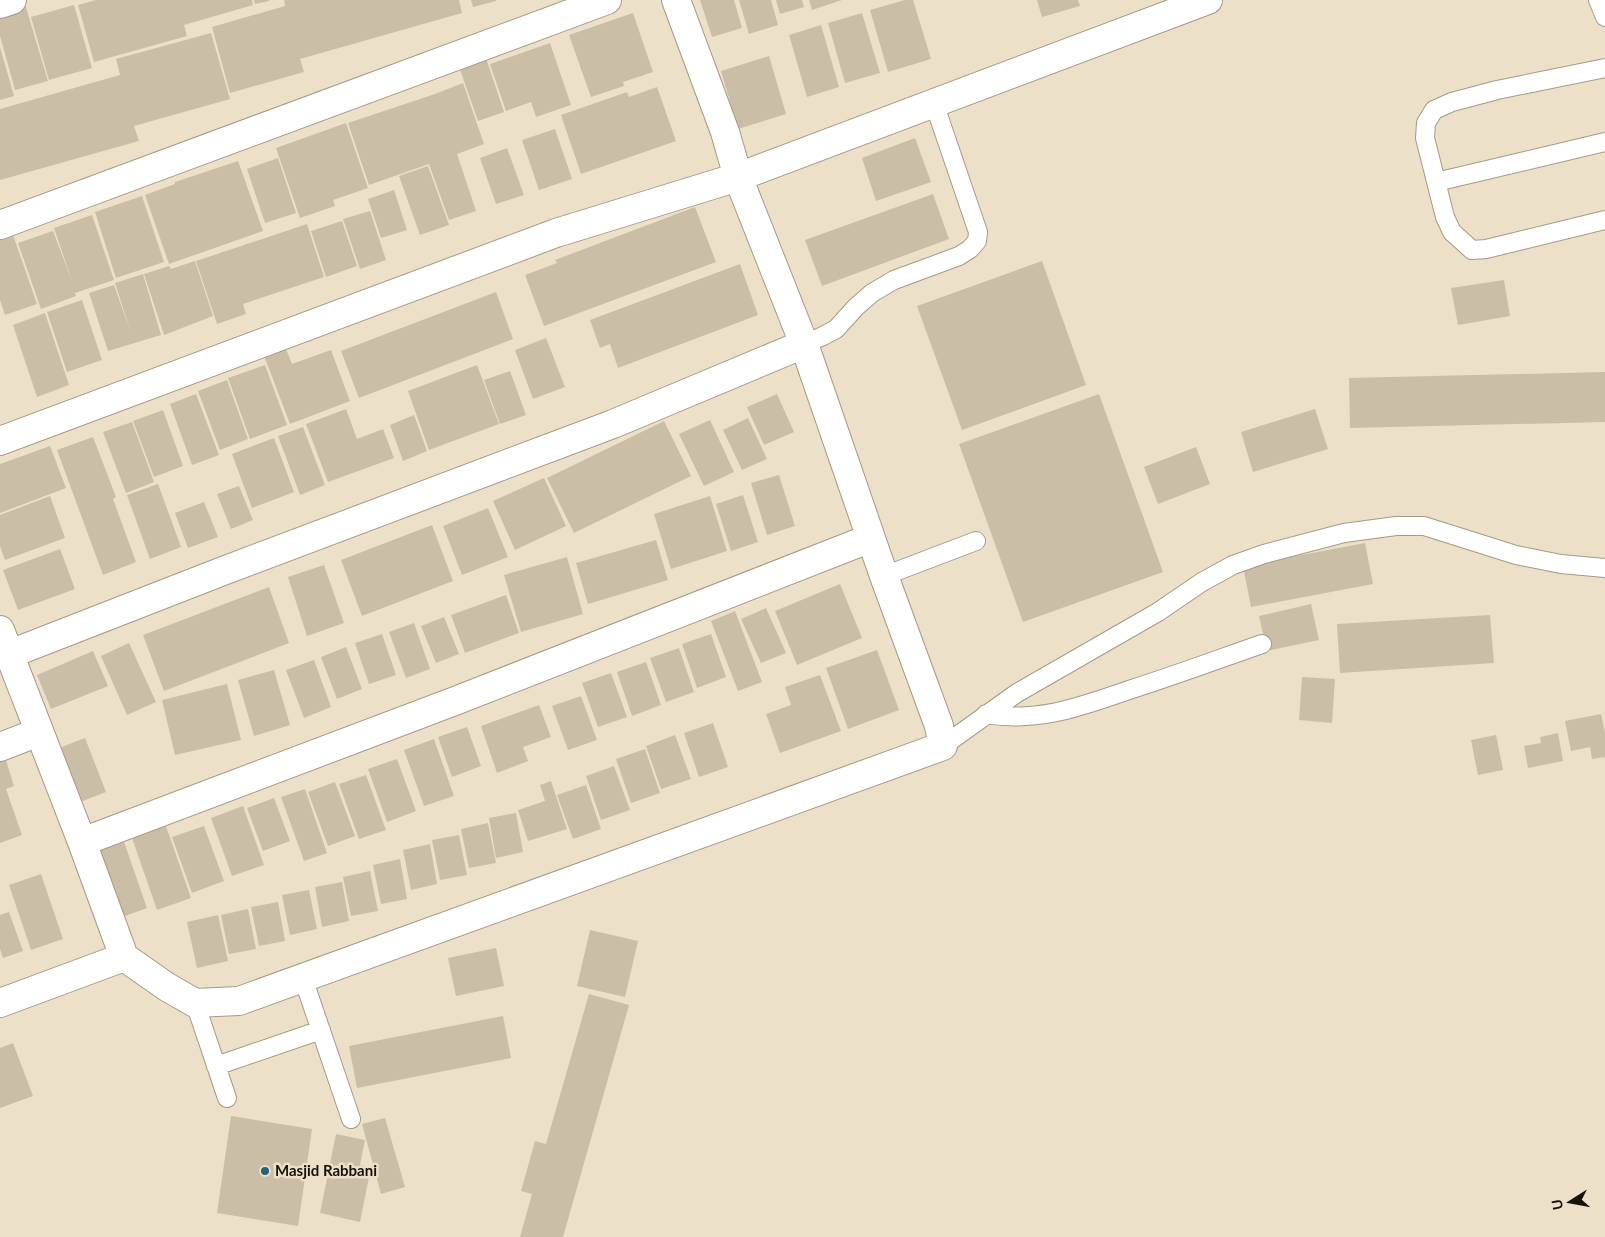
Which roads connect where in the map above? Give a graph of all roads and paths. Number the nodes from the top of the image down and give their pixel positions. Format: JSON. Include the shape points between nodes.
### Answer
{"nodes":[{"id":1,"x":12,"y":0,"type":"edge"},
{"id":2,"x":607,"y":0,"type":"edge"},
{"id":3,"x":676,"y":0,"type":"edge"},
{"id":4,"x":1208,"y":0,"type":"edge"},
{"id":5,"x":1598,"y":0,"type":"edge"},
{"id":6,"x":0,"y":4,"type":"edge"},
{"id":7,"x":1605,"y":17,"type":"edge"},
{"id":8,"x":1605,"y":68,"type":"edge"},
{"id":9,"x":934,"y":103,"type":"junction"},
{"id":10,"x":1605,"y":142,"type":"edge"},
{"id":11,"x":738,"y":177,"type":"junction"},
{"id":12,"x":1436,"y":182,"type":"junction"},
{"id":13,"x":1605,"y":220,"type":"edge"},
{"id":14,"x":0,"y":225,"type":"edge"},
{"id":15,"x":804,"y":344,"type":"junction"},
{"id":16,"x":0,"y":440,"type":"edge"},
{"id":17,"x":871,"y":538,"type":"junction"},
{"id":18,"x":976,"y":541,"type":"dead end"},
{"id":19,"x":1605,"y":568,"type":"edge"},
{"id":20,"x":884,"y":576,"type":"junction"},
{"id":21,"x":5,"y":642,"type":"edge"},
{"id":22,"x":1262,"y":644,"type":"dead end"},
{"id":23,"x":986,"y":714,"type":"junction"},
{"id":24,"x":39,"y":732,"type":"junction"},
{"id":25,"x":943,"y":746,"type":"junction"},
{"id":26,"x":0,"y":747,"type":"edge"},
{"id":27,"x":82,"y":842,"type":"junction"},
{"id":28,"x":124,"y":957,"type":"junction"},
{"id":29,"x":303,"y":978,"type":"junction"},
{"id":30,"x":0,"y":1003,"type":"edge"},
{"id":31,"x":195,"y":1003,"type":"junction"},
{"id":32,"x":321,"y":1030,"type":"junction"},
{"id":33,"x":216,"y":1066,"type":"junction"},
{"id":34,"x":227,"y":1098,"type":"dead end"},
{"id":35,"x":351,"y":1119,"type":"dead end"}],
"edges":[{"from":1,"to":6,"type":"street"},
{"from":2,"to":14,"type":"street"},
{"from":3,"to":11,"type":"street","via":[[725,132]]},
{"from":4,"to":9,"type":"street"},
{"from":5,"to":7,"type":"lane"},
{"from":8,"to":12,"type":"lane","via":[[1497,90],[1434,110],[1426,124],[1425,138]]},
{"from":9,"to":11,"type":"street"},
{"from":9,"to":15,"type":"lane","via":[[978,232],[977,241],[959,256],[894,280],[872,293],[836,329]]},
{"from":10,"to":12,"type":"lane"},
{"from":11,"to":15,"type":"street"},
{"from":11,"to":16,"type":"street","via":[[556,233]]},
{"from":12,"to":13,"type":"lane","via":[[1452,232],[1472,250]]},
{"from":15,"to":17,"type":"street"},
{"from":15,"to":21,"type":"street","via":[[613,424],[223,571]]},
{"from":17,"to":20,"type":"street"},
{"from":17,"to":27,"type":"street","via":[[446,705]]},
{"from":18,"to":20,"type":"lane"},
{"from":19,"to":23,"type":"lane","via":[[1516,555],[1424,526],[1344,533],[1233,565]]},
{"from":20,"to":25,"type":"street","via":[[939,726]]},
{"from":21,"to":24,"type":"street"},
{"from":22,"to":23,"type":"lane","via":[[1064,710],[1033,717],[1006,718]]},
{"from":23,"to":25,"type":"lane"},
{"from":24,"to":26,"type":"street"},
{"from":24,"to":27,"type":"street"},
{"from":25,"to":29,"type":"street"},
{"from":27,"to":28,"type":"street"},
{"from":28,"to":30,"type":"street"},
{"from":28,"to":31,"type":"street"},
{"from":29,"to":31,"type":"street","via":[[239,1001]]},
{"from":29,"to":32,"type":"lane"},
{"from":31,"to":33,"type":"lane"},
{"from":32,"to":33,"type":"lane"},
{"from":32,"to":35,"type":"lane"},
{"from":33,"to":34,"type":"lane"}]}
